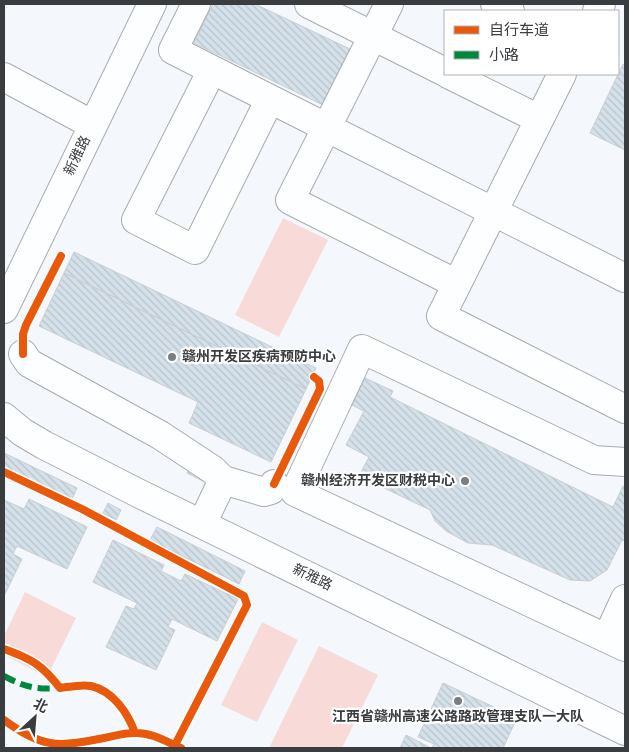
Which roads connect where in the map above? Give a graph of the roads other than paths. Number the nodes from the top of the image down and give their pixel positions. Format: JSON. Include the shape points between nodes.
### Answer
{"nodes":[{"id":1,"x":152,"y":4,"type":"edge"},
{"id":2,"x":196,"y":4,"type":"edge"},
{"id":3,"x":309,"y":4,"type":"edge"},
{"id":4,"x":389,"y":4,"type":"edge"},
{"id":5,"x":495,"y":4,"type":"edge"},
{"id":6,"x":508,"y":10,"type":"edge"},
{"id":7,"x":373,"y":36,"type":"junction"},
{"id":8,"x":212,"y":70,"type":"junction"},
{"id":9,"x":444,"y":72,"type":"edge"},
{"id":10,"x":451,"y":75,"type":"edge"},
{"id":11,"x":561,"y":75,"type":"edge"},
{"id":12,"x":4,"y":77,"type":"edge"},
{"id":13,"x":270,"y":99,"type":"junction"},
{"id":14,"x":539,"y":119,"type":"junction"},
{"id":15,"x":93,"y":125,"type":"junction"},
{"id":16,"x":327,"y":128,"type":"junction"},
{"id":17,"x":493,"y":211,"type":"junction"},
{"id":18,"x":625,"y":278,"type":"edge"},
{"id":19,"x":457,"y":284,"type":"junction"},
{"id":20,"x":4,"y":309,"type":"edge"},
{"id":21,"x":23,"y":354,"type":"dead end"},
{"id":22,"x":625,"y":408,"type":"edge"},
{"id":23,"x":4,"y":417,"type":"edge"},
{"id":24,"x":625,"y":462,"type":"edge"},
{"id":25,"x":223,"y":480,"type":"junction"},
{"id":26,"x":274,"y":484,"type":"dead end"},
{"id":27,"x":202,"y":524,"type":"junction"},
{"id":28,"x":625,"y":598,"type":"edge"},
{"id":29,"x":616,"y":642,"type":"edge"},
{"id":30,"x":625,"y":731,"type":"edge"}],
"edges":[{"from":1,"to":15,"type":"street","name":"新雅路"},
{"from":2,"to":8,"type":"street","via":[[173,50]]},
{"from":3,"to":7,"type":"street"},
{"from":4,"to":7,"type":"street"},
{"from":5,"to":6,"type":"street"},
{"from":7,"to":9,"type":"street"},
{"from":7,"to":16,"type":"street"},
{"from":8,"to":13,"type":"street"},
{"from":8,"to":13,"type":"street","via":[[136,220],[195,250]]},
{"from":10,"to":14,"type":"street"},
{"from":11,"to":14,"type":"street"},
{"from":12,"to":15,"type":"street"},
{"from":13,"to":16,"type":"street"},
{"from":14,"to":17,"type":"street"},
{"from":15,"to":20,"type":"street","name":"新雅路"},
{"from":16,"to":17,"type":"street"},
{"from":16,"to":19,"type":"street","via":[[290,200]]},
{"from":17,"to":18,"type":"street"},
{"from":17,"to":19,"type":"street"},
{"from":19,"to":22,"type":"street","via":[[440,316]]},
{"from":21,"to":25,"type":"street","via":[[30,363],[160,435]]},
{"from":23,"to":27,"type":"street","name":"新雅路","via":[[44,445]]},
{"from":24,"to":29,"type":"street","via":[[594,460],[362,349],[295,492]]},
{"from":25,"to":26,"type":"street","via":[[264,492],[271,490]]},
{"from":25,"to":27,"type":"street"},
{"from":27,"to":30,"type":"street","name":"新雅路"},
{"from":28,"to":29,"type":"street"}]}
